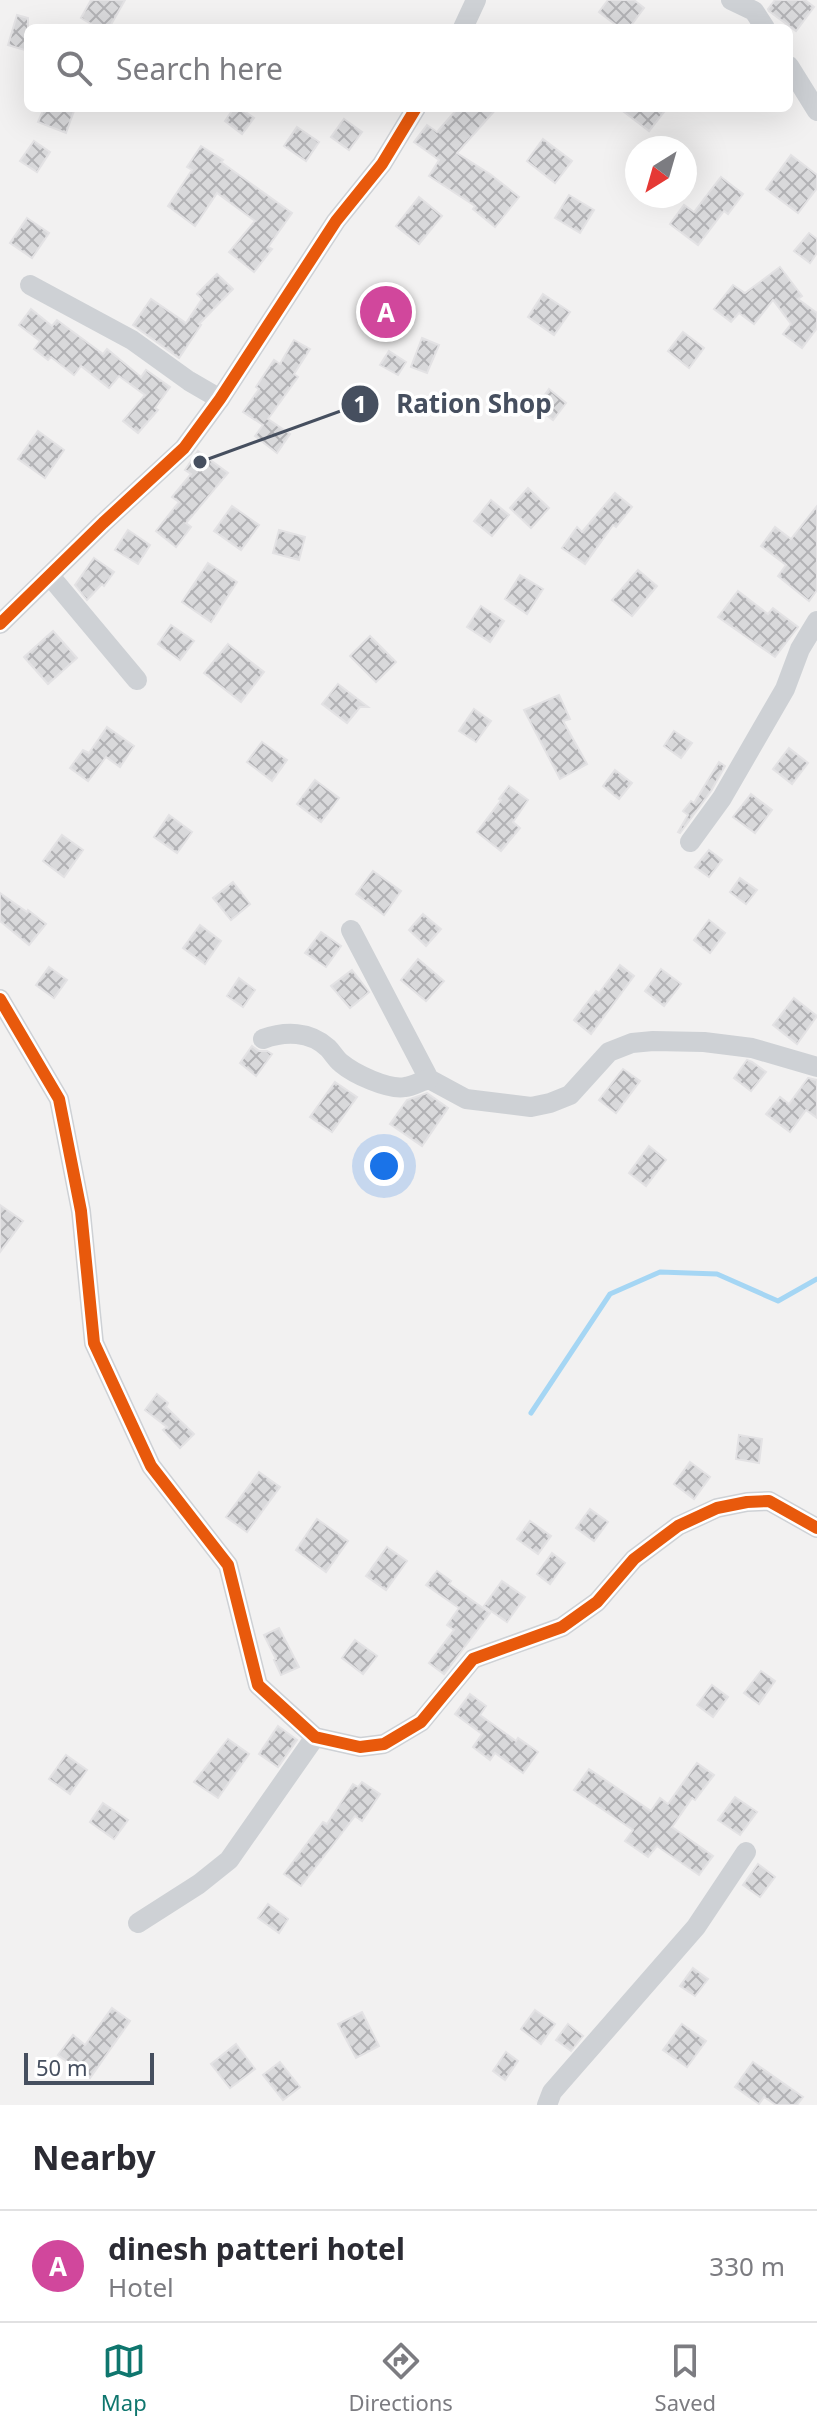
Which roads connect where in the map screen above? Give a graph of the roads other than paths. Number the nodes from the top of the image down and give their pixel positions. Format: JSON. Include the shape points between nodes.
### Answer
{"nodes":[{"id":1,"x":476,"y":0,"type":"edge"},
{"id":2,"x":731,"y":0,"type":"edge"},
{"id":3,"x":465,"y":24,"type":"edge"},
{"id":4,"x":762,"y":24,"type":"edge"},
{"id":5,"x":793,"y":72,"type":"edge"},
{"id":6,"x":817,"y":111,"type":"edge"},
{"id":7,"x":414,"y":112,"type":"edge"},
{"id":8,"x":30,"y":285,"type":"dead end"},
{"id":9,"x":220,"y":399,"type":"junction"},
{"id":10,"x":50,"y":576,"type":"junction"},
{"id":11,"x":817,"y":621,"type":"edge"},
{"id":12,"x":0,"y":624,"type":"edge"},
{"id":13,"x":137,"y":680,"type":"dead end"},
{"id":14,"x":690,"y":842,"type":"dead end"},
{"id":15,"x":351,"y":930,"type":"dead end"},
{"id":16,"x":0,"y":999,"type":"edge"},
{"id":17,"x":263,"y":1039,"type":"dead end"},
{"id":18,"x":817,"y":1067,"type":"edge"},
{"id":19,"x":429,"y":1079,"type":"junction"},
{"id":20,"x":817,"y":1528,"type":"edge"},
{"id":21,"x":315,"y":1737,"type":"junction"},
{"id":22,"x":746,"y":1852,"type":"dead end"},
{"id":23,"x":138,"y":1923,"type":"dead end"},
{"id":24,"x":547,"y":2105,"type":"edge"}],
"edges":[{"from":1,"to":3,"type":"street"},
{"from":2,"to":4,"type":"street","via":[[754,11]]},
{"from":5,"to":6,"type":"street"},
{"from":7,"to":9,"type":"street"},
{"from":8,"to":9,"type":"street","via":[[132,340]]},
{"from":9,"to":10,"type":"street","via":[[184,448]]},
{"from":10,"to":12,"type":"street"},
{"from":10,"to":13,"type":"street"},
{"from":11,"to":14,"type":"street","via":[[785,689]]},
{"from":15,"to":19,"type":"street"},
{"from":16,"to":21,"type":"street","via":[[59,1099],[81,1211],[94,1343],[151,1466],[228,1565],[258,1685]]},
{"from":17,"to":19,"type":"street","via":[[297,1032],[326,1046],[342,1064],[393,1087]]},
{"from":18,"to":19,"type":"street","via":[[752,1048],[632,1043],[609,1052],[570,1095],[531,1107],[466,1099]]},
{"from":20,"to":21,"type":"street","via":[[769,1501],[717,1508],[678,1526],[634,1559],[597,1602],[562,1627],[473,1659],[421,1722],[384,1744],[360,1747]]},
{"from":21,"to":23,"type":"street","via":[[229,1860]]},
{"from":22,"to":24,"type":"street","via":[[696,1927],[552,2092]]}]}
